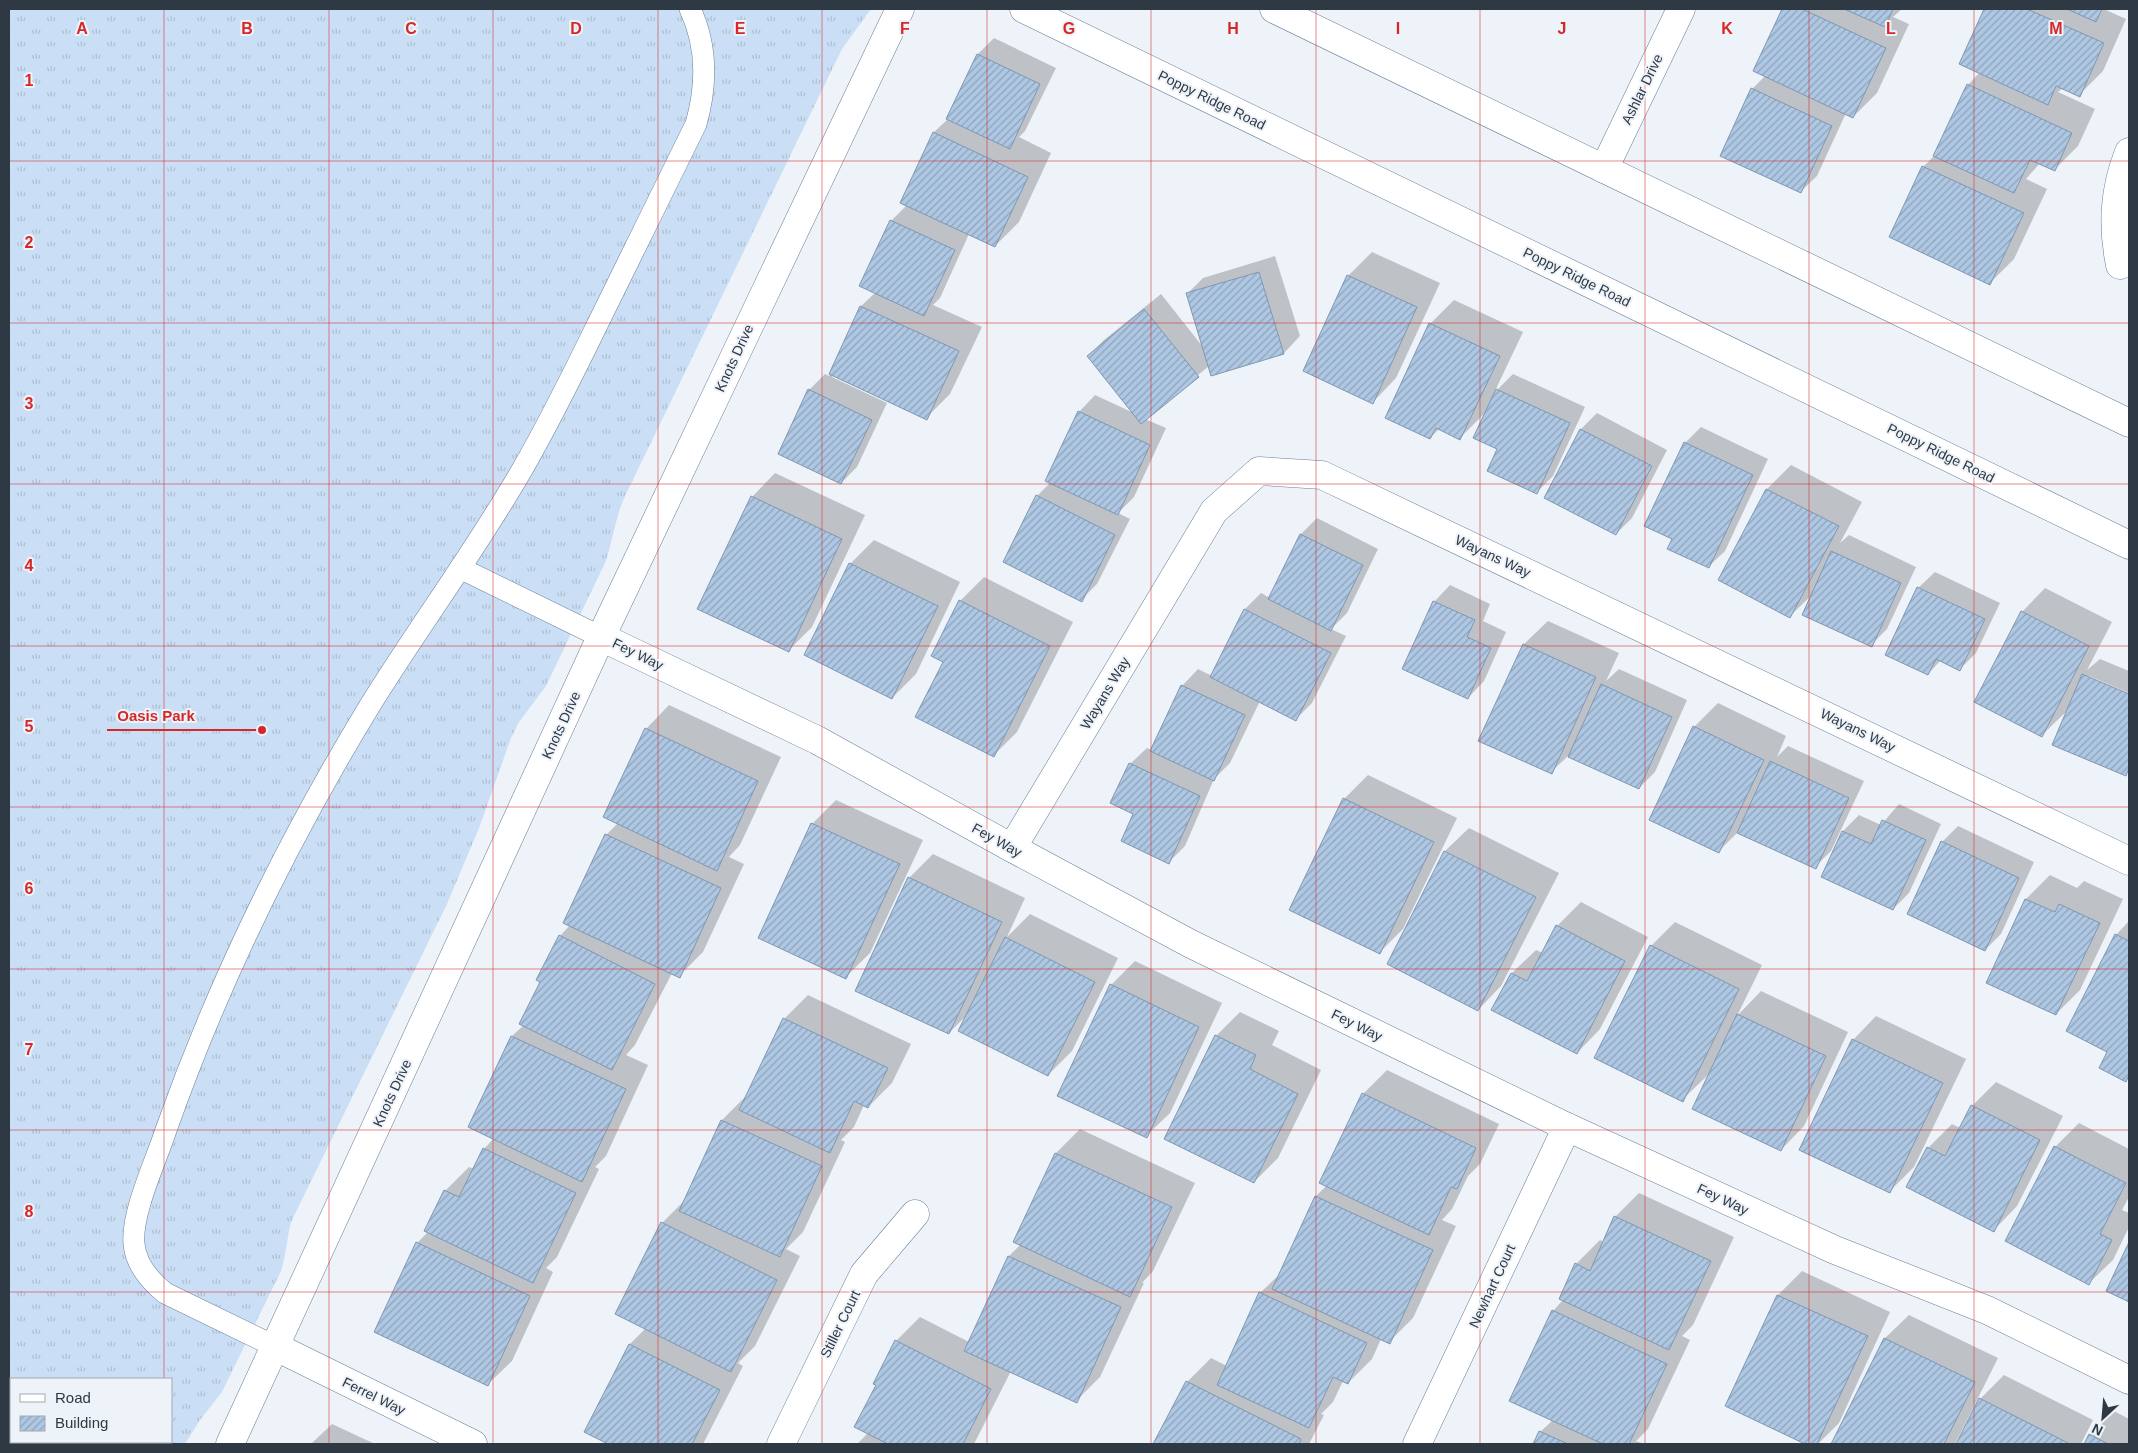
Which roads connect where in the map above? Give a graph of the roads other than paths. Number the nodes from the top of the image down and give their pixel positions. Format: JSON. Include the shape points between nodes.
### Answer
{"nodes":[{"id":1,"x":690,"y":9,"type":"edge"},
{"id":2,"x":900,"y":9,"type":"edge"},
{"id":3,"x":1024,"y":9,"type":"edge"},
{"id":4,"x":1274,"y":9,"type":"edge"},
{"id":5,"x":1681,"y":9,"type":"edge"},
{"id":6,"x":2129,"y":152,"type":"edge"},
{"id":7,"x":1604,"y":169,"type":"junction"},
{"id":8,"x":2120,"y":265,"type":"dead end"},
{"id":9,"x":2129,"y":424,"type":"edge"},
{"id":10,"x":2129,"y":545,"type":"edge"},
{"id":11,"x":460,"y":568,"type":"junction"},
{"id":12,"x":602,"y":637,"type":"junction"},
{"id":13,"x":1012,"y":848,"type":"junction"},
{"id":14,"x":2129,"y":861,"type":"edge"},
{"id":15,"x":1567,"y":1127,"type":"junction"},
{"id":16,"x":915,"y":1214,"type":"dead end"},
{"id":17,"x":276,"y":1347,"type":"junction"},
{"id":18,"x":2129,"y":1380,"type":"edge"},
{"id":19,"x":230,"y":1444,"type":"edge"},
{"id":20,"x":473,"y":1444,"type":"edge"},
{"id":21,"x":781,"y":1444,"type":"edge"},
{"id":22,"x":1417,"y":1444,"type":"edge"}],
"edges":[{"from":1,"to":11,"type":"lane","via":[[704,58],[702,100],[696,124],[554,413]]},
{"from":2,"to":12,"type":"street","name":"Knots Drive"},
{"from":3,"to":10,"type":"street","name":"Poppy Ridge Road"},
{"from":4,"to":7,"type":"street"},
{"from":5,"to":7,"type":"street","name":"Ashlar Drive"},
{"from":6,"to":8,"type":"street","via":[[2117,189],[2114,212]]},
{"from":7,"to":9,"type":"street"},
{"from":11,"to":12,"type":"lane"},
{"from":11,"to":17,"type":"lane","via":[[369,707],[257,914],[179,1096],[136,1218],[134,1247],[138,1261],[154,1284],[165,1294]]},
{"from":12,"to":13,"type":"street","name":"Fey Way","via":[[817,740]]},
{"from":12,"to":17,"type":"street","name":"Knots Drive"},
{"from":13,"to":14,"type":"street","name":"Wayans Way","via":[[1214,511],[1260,471],[1322,475]]},
{"from":13,"to":15,"type":"street","name":"Fey Way","via":[[1191,944]]},
{"from":15,"to":18,"type":"street","name":"Fey Way","via":[[1834,1250],[1987,1310]]},
{"from":15,"to":22,"type":"street","name":"Newhart Court"},
{"from":16,"to":21,"type":"street","name":"Stiller Court","via":[[864,1274]]},
{"from":17,"to":19,"type":"street","name":"Knots Drive"},
{"from":17,"to":20,"type":"street","name":"Ferrel Way"}]}
